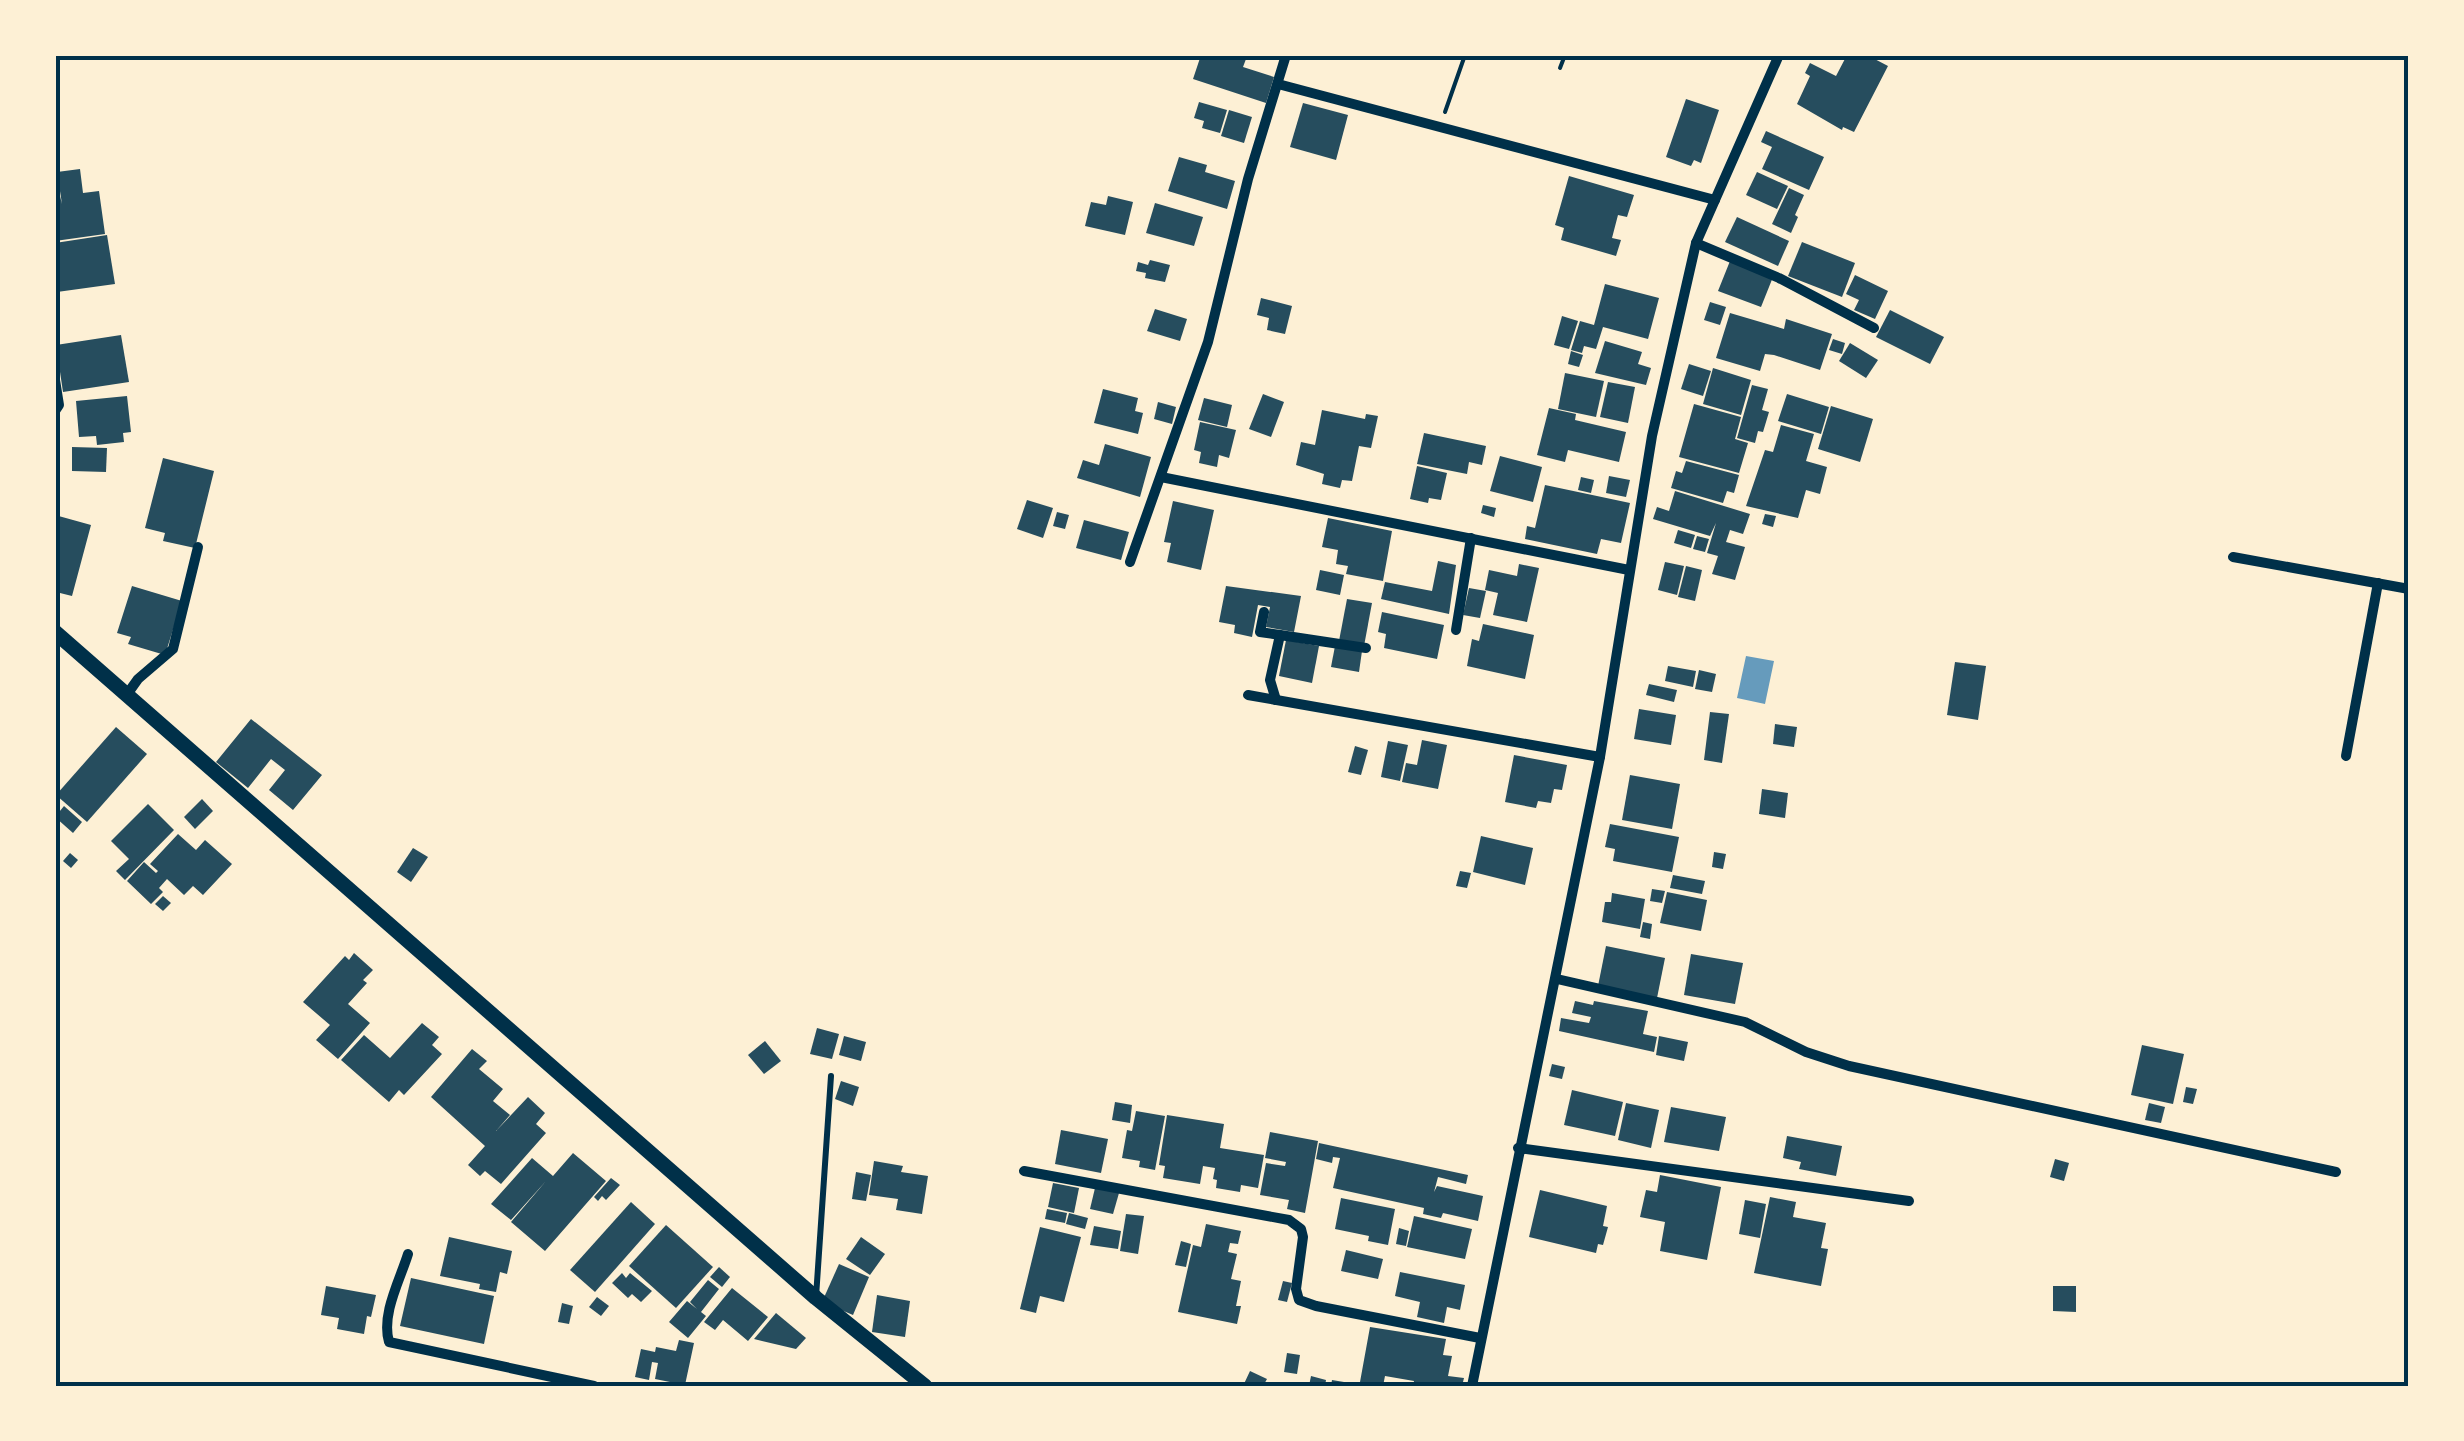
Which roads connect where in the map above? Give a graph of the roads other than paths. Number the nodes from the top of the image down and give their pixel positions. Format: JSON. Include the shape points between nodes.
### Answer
{"nodes":[{"id":1,"x":1286,"y":55,"type":"edge"},
{"id":2,"x":1779,"y":55,"type":"edge"},
{"id":3,"x":1278,"y":84,"type":"junction"},
{"id":4,"x":1715,"y":200,"type":"junction"},
{"id":5,"x":1696,"y":243,"type":"junction"},
{"id":6,"x":1874,"y":328,"type":"dead end"},
{"id":7,"x":55,"y":380,"type":"edge"},
{"id":8,"x":55,"y":411,"type":"edge"},
{"id":9,"x":1160,"y":477,"type":"junction"},
{"id":10,"x":1471,"y":538,"type":"junction"},
{"id":11,"x":198,"y":547,"type":"dead end"},
{"id":12,"x":2233,"y":557,"type":"dead end"},
{"id":13,"x":1130,"y":562,"type":"dead end"},
{"id":14,"x":1630,"y":570,"type":"junction"},
{"id":15,"x":2378,"y":584,"type":"junction"},
{"id":16,"x":2409,"y":589,"type":"edge"},
{"id":17,"x":1264,"y":612,"type":"dead end"},
{"id":18,"x":1456,"y":630,"type":"dead end"},
{"id":19,"x":55,"y":632,"type":"edge"},
{"id":20,"x":1280,"y":635,"type":"junction"},
{"id":21,"x":1366,"y":648,"type":"dead end"},
{"id":22,"x":128,"y":693,"type":"junction"},
{"id":23,"x":1248,"y":694,"type":"dead end"},
{"id":24,"x":1276,"y":700,"type":"junction"},
{"id":25,"x":2346,"y":756,"type":"dead end"},
{"id":26,"x":1600,"y":757,"type":"junction"},
{"id":27,"x":1557,"y":979,"type":"junction"},
{"id":28,"x":831,"y":1076,"type":"dead end"},
{"id":29,"x":1518,"y":1148,"type":"junction"},
{"id":30,"x":1024,"y":1171,"type":"dead end"},
{"id":31,"x":2336,"y":1172,"type":"dead end"},
{"id":32,"x":1908,"y":1201,"type":"dead end"},
{"id":33,"x":408,"y":1254,"type":"dead end"},
{"id":34,"x":816,"y":1298,"type":"junction"},
{"id":35,"x":1480,"y":1338,"type":"junction"},
{"id":36,"x":917,"y":1383,"type":"edge"},
{"id":37,"x":594,"y":1386,"type":"edge"},
{"id":38,"x":1472,"y":1386,"type":"edge"}],
"edges":[{"from":1,"to":3,"type":"street"},
{"from":2,"to":4,"type":"street"},
{"from":3,"to":4,"type":"street"},
{"from":3,"to":9,"type":"street","via":[[1208,342]]},
{"from":4,"to":5,"type":"street"},
{"from":5,"to":6,"type":"street"},
{"from":5,"to":14,"type":"street"},
{"from":7,"to":8,"type":"street"},
{"from":9,"to":10,"type":"street"},
{"from":9,"to":13,"type":"street"},
{"from":10,"to":14,"type":"street"},
{"from":10,"to":18,"type":"street"},
{"from":11,"to":22,"type":"street","via":[[173,650]]},
{"from":12,"to":15,"type":"street"},
{"from":14,"to":26,"type":"street"},
{"from":15,"to":16,"type":"street"},
{"from":15,"to":25,"type":"street"},
{"from":17,"to":20,"type":"street","via":[[1260,632]]},
{"from":19,"to":22,"type":"main road"},
{"from":20,"to":21,"type":"street"},
{"from":20,"to":24,"type":"street","via":[[1270,680]]},
{"from":22,"to":34,"type":"main road"},
{"from":23,"to":24,"type":"street"},
{"from":24,"to":26,"type":"street"},
{"from":26,"to":27,"type":"street"},
{"from":27,"to":29,"type":"street"},
{"from":27,"to":31,"type":"street","via":[[1745,1022],[1849,1066]]},
{"from":28,"to":34,"type":"lane"},
{"from":29,"to":32,"type":"street"},
{"from":29,"to":35,"type":"street"},
{"from":30,"to":35,"type":"street","via":[[1288,1220],[1303,1237],[1299,1300]]},
{"from":33,"to":37,"type":"street","via":[[389,1312],[389,1342]]},
{"from":34,"to":36,"type":"main road"},
{"from":35,"to":38,"type":"street"}]}
